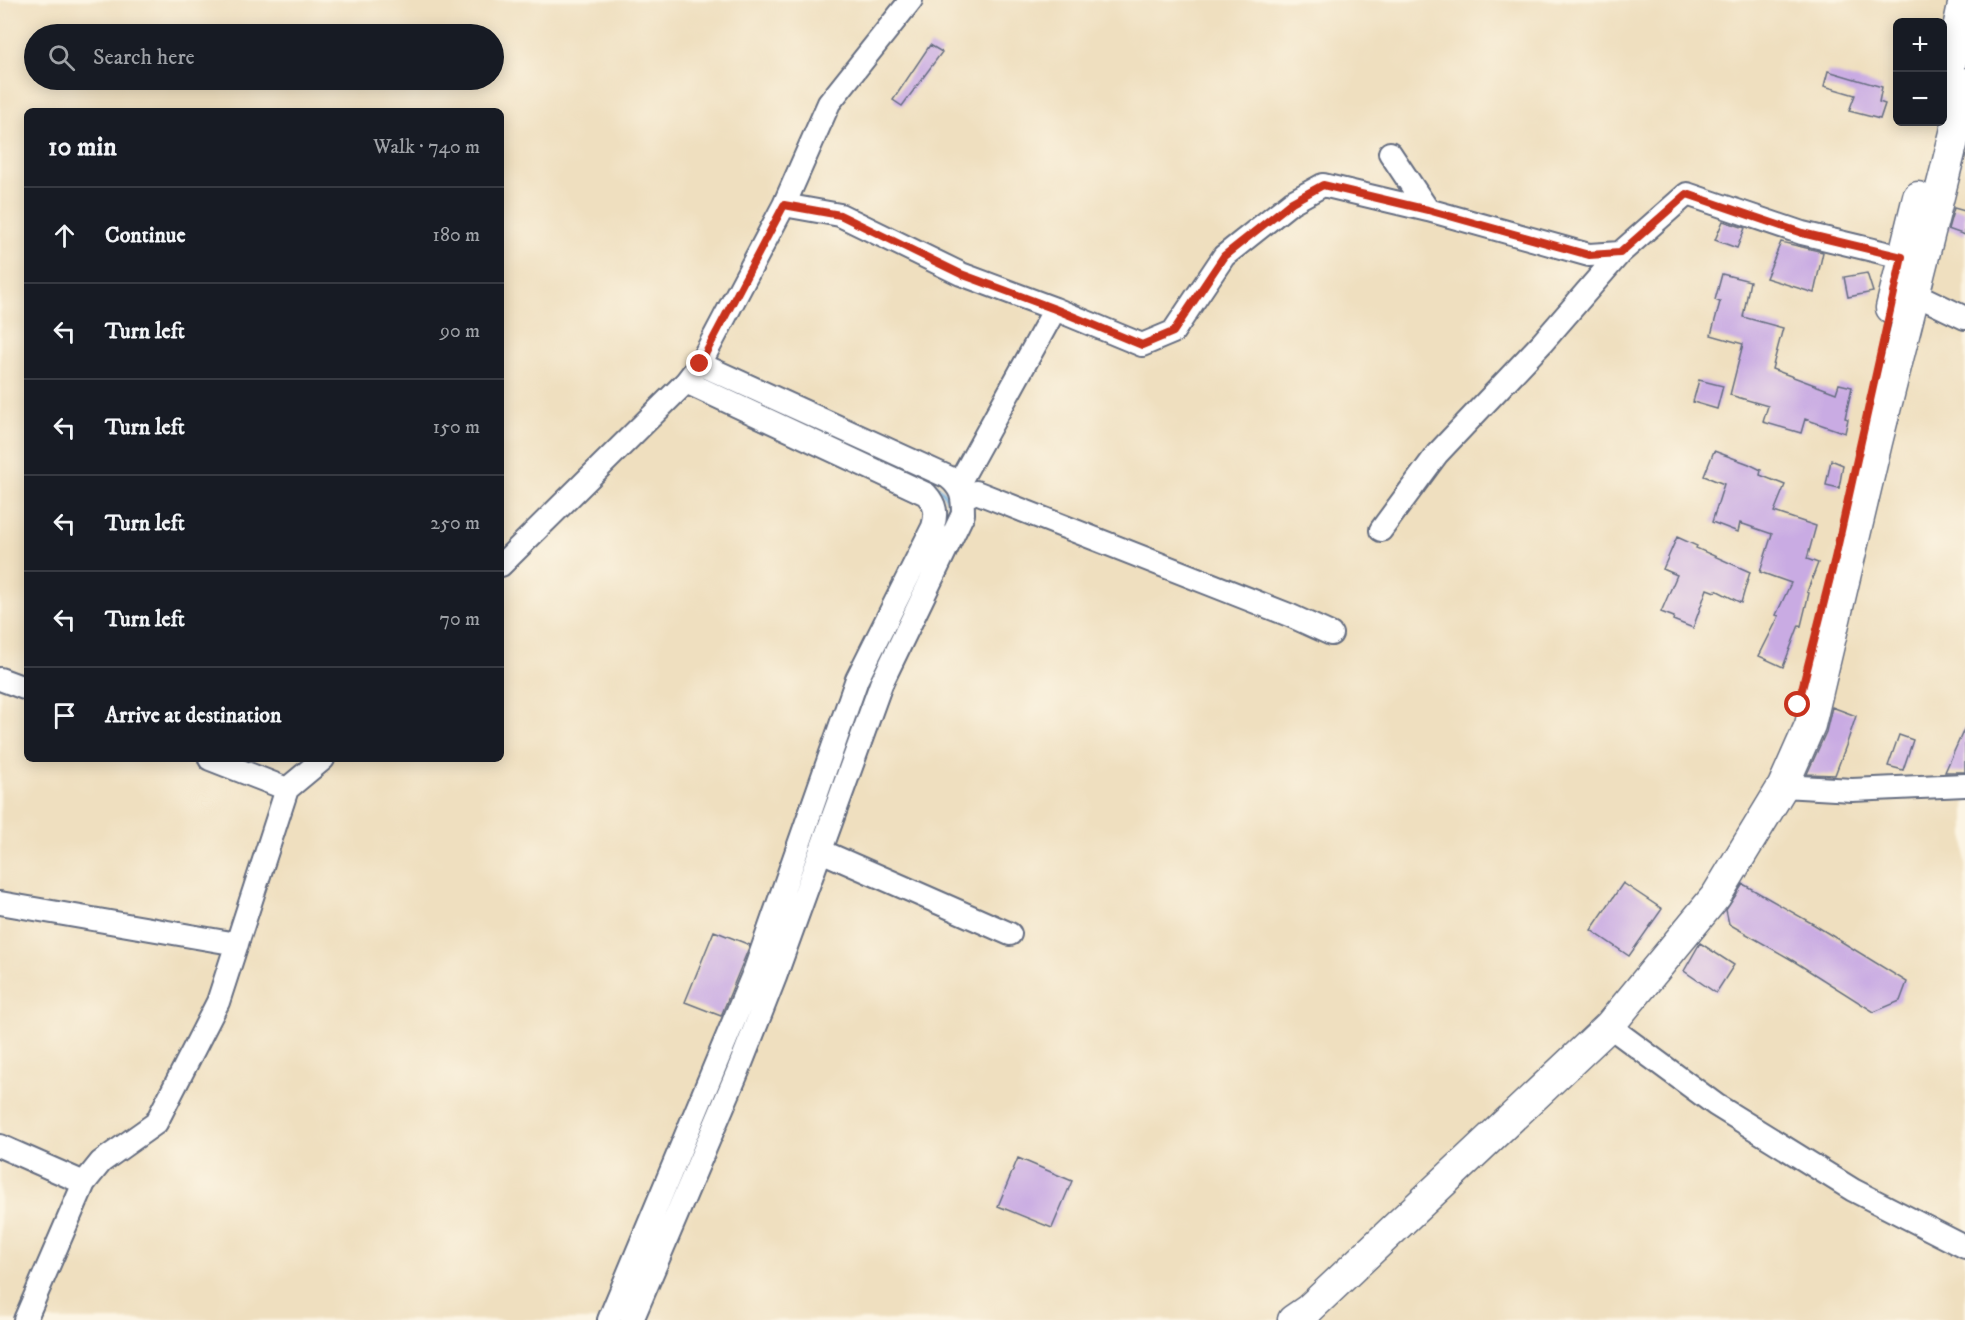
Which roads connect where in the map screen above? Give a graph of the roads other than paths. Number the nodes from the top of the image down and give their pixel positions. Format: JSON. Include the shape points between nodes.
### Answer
{"nodes":[{"id":1,"x":911,"y":0,"type":"edge"},
{"id":2,"x":1964,"y":0,"type":"edge"},
{"id":3,"x":1947,"y":80,"type":"edge"},
{"id":4,"x":1965,"y":83,"type":"edge"},
{"id":5,"x":1937,"y":126,"type":"edge"},
{"id":6,"x":1390,"y":153,"type":"dead end"},
{"id":7,"x":784,"y":205,"type":"junction"},
{"id":8,"x":1428,"y":210,"type":"junction"},
{"id":9,"x":1620,"y":253,"type":"junction"},
{"id":10,"x":1902,"y":257,"type":"junction"},
{"id":11,"x":1915,"y":294,"type":"junction"},
{"id":12,"x":1055,"y":309,"type":"junction"},
{"id":13,"x":1965,"y":318,"type":"edge"},
{"id":14,"x":693,"y":373,"type":"junction"},
{"id":15,"x":961,"y":491,"type":"junction"},
{"id":16,"x":1381,"y":530,"type":"dead end"},
{"id":17,"x":504,"y":562,"type":"edge"},
{"id":18,"x":1331,"y":634,"type":"dead end"},
{"id":19,"x":0,"y":679,"type":"edge"},
{"id":20,"x":24,"y":688,"type":"edge"},
{"id":21,"x":218,"y":762,"type":"edge"},
{"id":22,"x":319,"y":762,"type":"edge"},
{"id":23,"x":1965,"y":785,"type":"edge"},
{"id":24,"x":1784,"y":786,"type":"junction"},
{"id":25,"x":287,"y":789,"type":"junction"},
{"id":26,"x":821,"y":851,"type":"junction"},
{"id":27,"x":0,"y":903,"type":"edge"},
{"id":28,"x":1010,"y":934,"type":"dead end"},
{"id":29,"x":237,"y":944,"type":"junction"},
{"id":30,"x":765,"y":974,"type":"junction"},
{"id":31,"x":1609,"y":1026,"type":"junction"},
{"id":32,"x":0,"y":1146,"type":"edge"},
{"id":33,"x":84,"y":1183,"type":"junction"},
{"id":34,"x":1965,"y":1247,"type":"edge"},
{"id":35,"x":25,"y":1320,"type":"edge"},
{"id":36,"x":609,"y":1320,"type":"edge"},
{"id":37,"x":632,"y":1320,"type":"edge"},
{"id":38,"x":1280,"y":1320,"type":"edge"},
{"id":39,"x":1293,"y":1320,"type":"edge"}],
"edges":[{"from":1,"to":7,"type":"street","via":[[829,103]]},
{"from":2,"to":3,"type":"main road"},
{"from":4,"to":11,"type":"main road"},
{"from":5,"to":10,"type":"main road"},
{"from":6,"to":8,"type":"street"},
{"from":7,"to":12,"type":"street","via":[[840,215],[961,274]]},
{"from":7,"to":14,"type":"street"},
{"from":8,"to":9,"type":"street","via":[[1589,255]]},
{"from":8,"to":12,"type":"street","via":[[1323,185],[1292,202],[1224,256],[1173,332],[1142,345]]},
{"from":9,"to":10,"type":"street","via":[[1687,194],[1802,233]]},
{"from":9,"to":16,"type":"street","via":[[1437,454]]},
{"from":10,"to":38,"type":"main road","via":[[1798,705],[1758,790],[1704,880],[1644,962],[1292,1301]]},
{"from":11,"to":13,"type":"street"},
{"from":11,"to":24,"type":"main road","via":[[1810,725]]},
{"from":12,"to":15,"type":"street"},
{"from":14,"to":15,"type":"street","via":[[948,477]]},
{"from":14,"to":17,"type":"street"},
{"from":14,"to":30,"type":"street","via":[[926,494],[934,503],[936,515],[857,679]]},
{"from":15,"to":18,"type":"street","via":[[976,492]]},
{"from":15,"to":26,"type":"street","via":[[963,514],[881,684]]},
{"from":19,"to":20,"type":"street"},
{"from":21,"to":25,"type":"street"},
{"from":22,"to":25,"type":"street"},
{"from":23,"to":24,"type":"street","via":[[1852,790]]},
{"from":24,"to":31,"type":"main road","via":[[1716,896]]},
{"from":25,"to":29,"type":"street"},
{"from":26,"to":28,"type":"street"},
{"from":26,"to":30,"type":"street"},
{"from":27,"to":29,"type":"street"},
{"from":29,"to":33,"type":"street","via":[[218,1002],[156,1123],[101,1162]]},
{"from":30,"to":36,"type":"street"},
{"from":30,"to":37,"type":"street","via":[[738,1071]]},
{"from":31,"to":34,"type":"street","via":[[1726,1112],[1853,1190]]},
{"from":31,"to":39,"type":"main road"},
{"from":32,"to":33,"type":"street"},
{"from":33,"to":35,"type":"street"}]}
